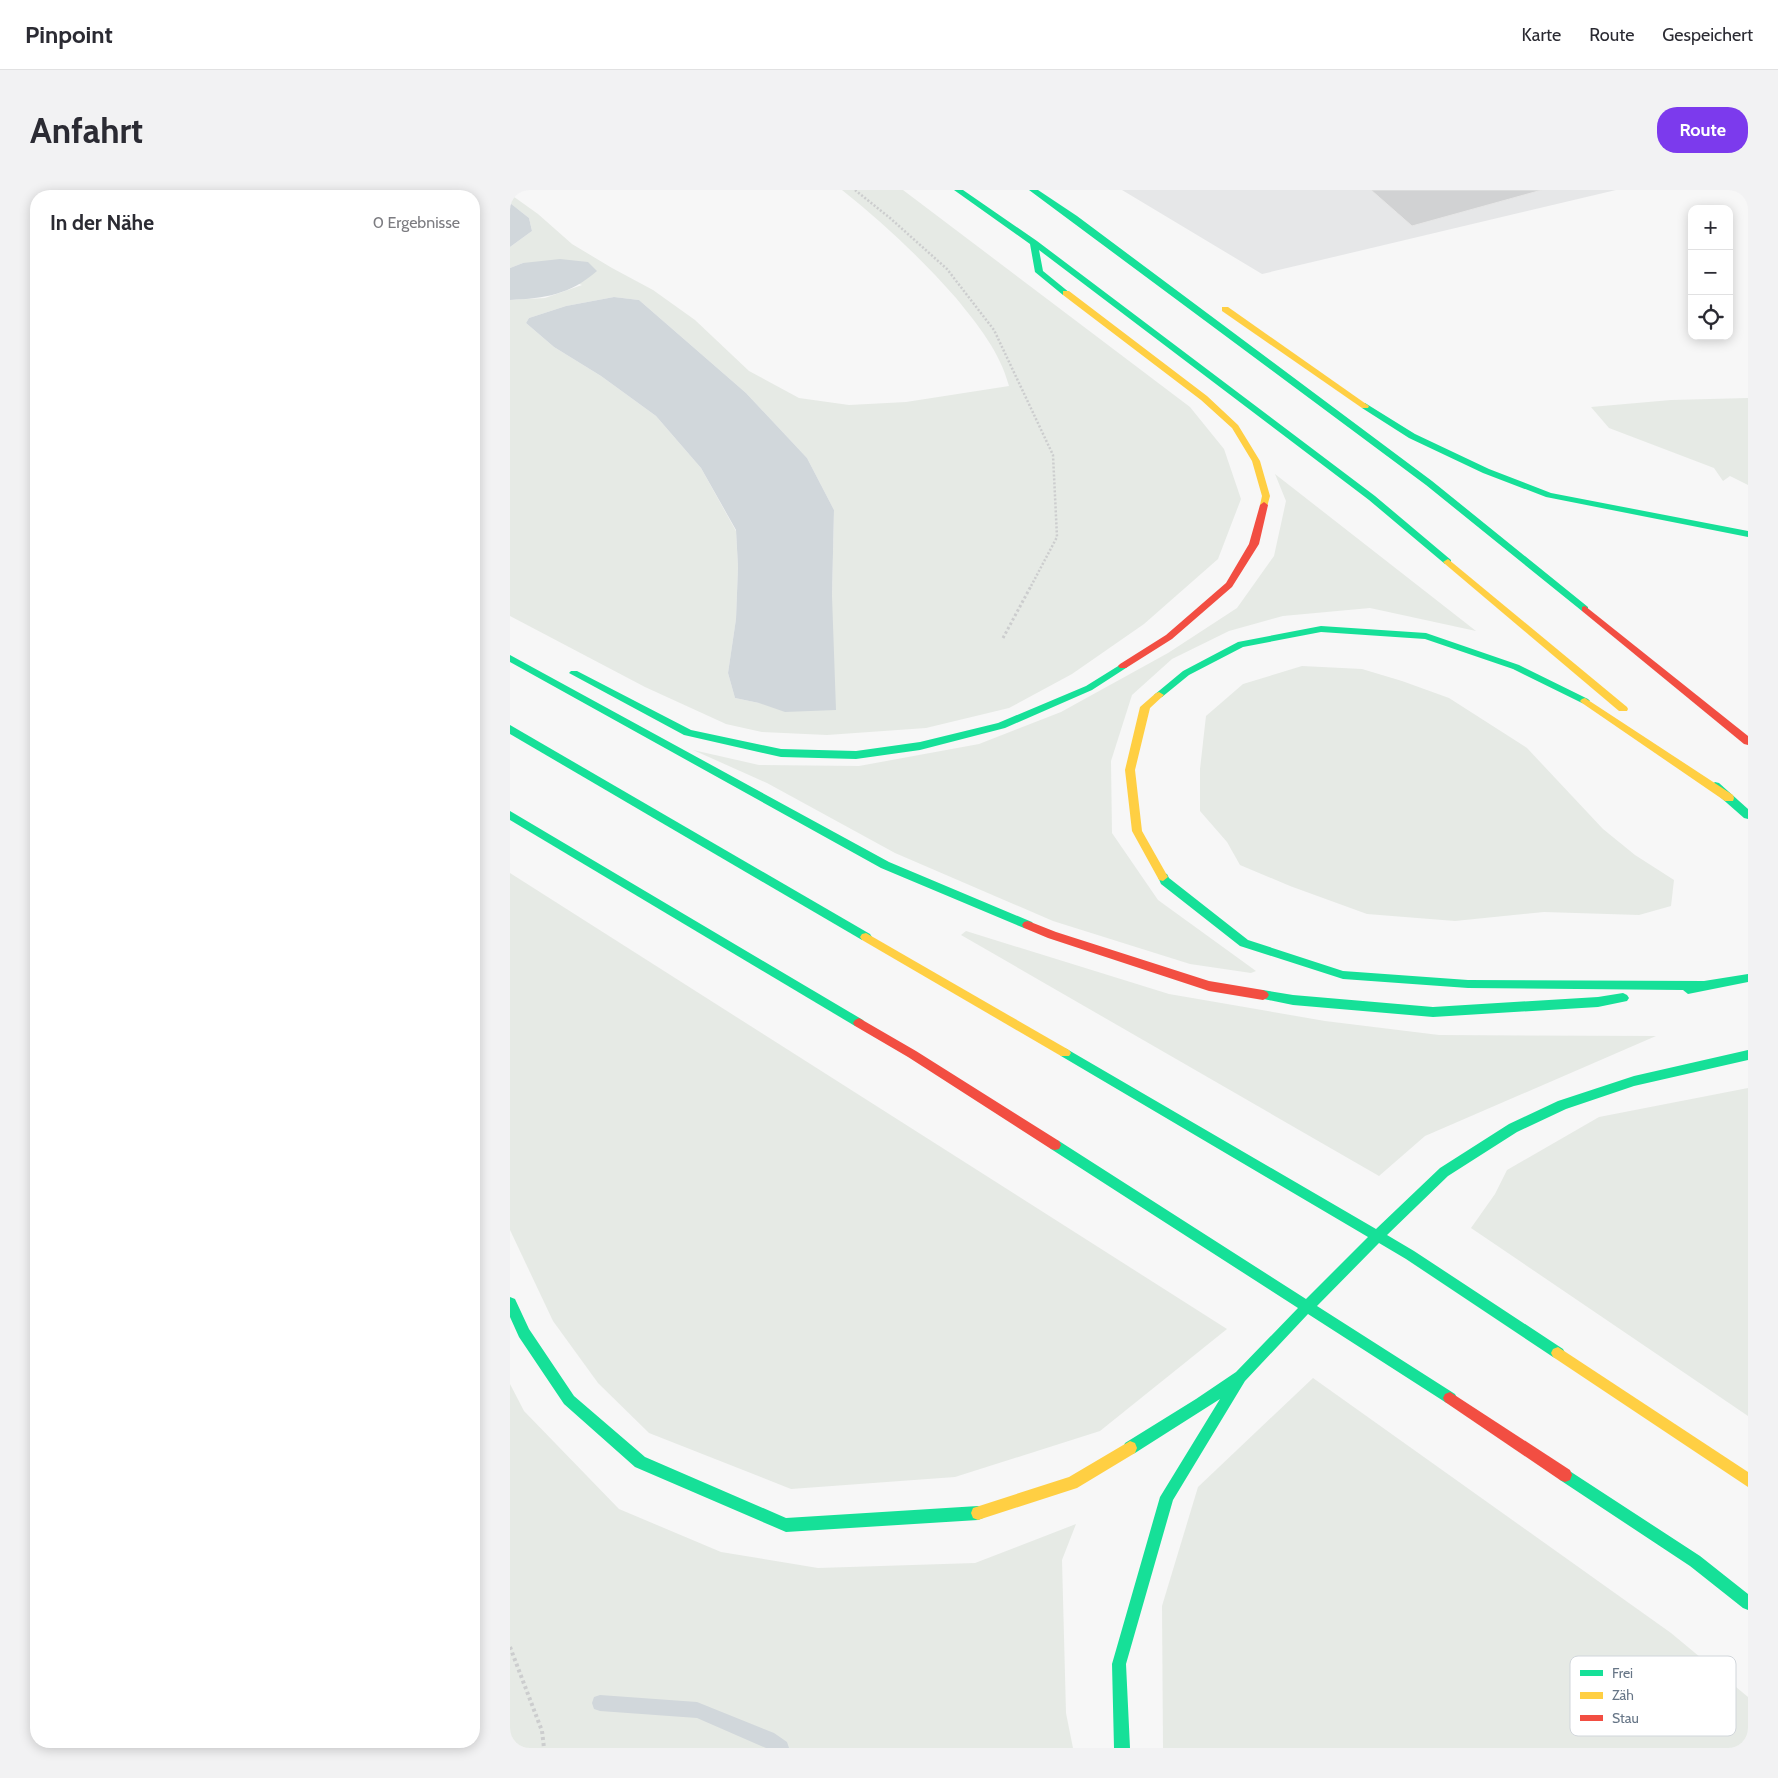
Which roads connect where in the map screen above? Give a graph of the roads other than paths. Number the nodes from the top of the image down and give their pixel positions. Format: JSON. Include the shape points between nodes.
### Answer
{"nodes":[{"id":1,"x":958,"y":190,"type":"edge"},
{"id":2,"x":1033,"y":190,"type":"edge"},
{"id":3,"x":1074,"y":218,"type":"junction"},
{"id":4,"x":1124,"y":241,"type":"dead end"},
{"id":5,"x":1034,"y":243,"type":"junction"},
{"id":6,"x":1212,"y":300,"type":"dead end"},
{"id":7,"x":1748,"y":534,"type":"edge"},
{"id":8,"x":510,"y":658,"type":"edge"},
{"id":9,"x":561,"y":666,"type":"dead end"},
{"id":10,"x":1630,"y":715,"type":"dead end"},
{"id":11,"x":1645,"y":728,"type":"dead end"},
{"id":12,"x":510,"y":729,"type":"edge"},
{"id":13,"x":1748,"y":741,"type":"edge"},
{"id":14,"x":1729,"y":798,"type":"junction"},
{"id":15,"x":510,"y":814,"type":"edge"},
{"id":16,"x":1748,"y":815,"type":"edge"},
{"id":17,"x":1748,"y":978,"type":"edge"},
{"id":18,"x":1707,"y":986,"type":"junction"},
{"id":19,"x":1748,"y":1055,"type":"edge"},
{"id":20,"x":510,"y":1303,"type":"edge"},
{"id":21,"x":1242,"y":1376,"type":"junction"},
{"id":22,"x":1748,"y":1480,"type":"edge"},
{"id":23,"x":1748,"y":1603,"type":"edge"},
{"id":24,"x":1122,"y":1748,"type":"edge"}],
"edges":[{"from":1,"to":5,"type":"highway"},
{"from":2,"to":3,"type":"highway"},
{"from":3,"to":4,"type":"highway"},
{"from":3,"to":13,"type":"highway","via":[[1429,483]]},
{"from":5,"to":9,"type":"highway","via":[[1039,272],[1204,398],[1235,427],[1256,461],[1266,496],[1254,544],[1229,585],[1169,637],[1089,688],[1002,726],[920,746],[856,755],[781,753],[688,733]]},
{"from":5,"to":10,"type":"highway","via":[[1372,498]]},
{"from":6,"to":7,"type":"highway","via":[[1412,436],[1486,472],[1549,495]]},
{"from":8,"to":18,"type":"highway","via":[[885,865],[1052,935],[1209,986],[1293,1000],[1433,1012],[1598,1002]]},
{"from":11,"to":14,"type":"highway"},
{"from":12,"to":22,"type":"highway","via":[[1410,1255]]},
{"from":14,"to":16,"type":"highway"},
{"from":14,"to":18,"type":"highway","via":[[1584,701],[1516,667],[1426,636],[1321,628],[1240,644],[1186,673],[1145,707],[1130,770],[1137,831],[1165,881],[1244,943],[1343,975],[1468,984]]},
{"from":15,"to":23,"type":"highway","via":[[912,1054],[1345,1330],[1695,1561]]},
{"from":17,"to":18,"type":"highway"},
{"from":19,"to":21,"type":"highway","via":[[1634,1081],[1562,1105],[1513,1128],[1444,1172],[1343,1269]]},
{"from":20,"to":21,"type":"highway","via":[[524,1333],[569,1400],[640,1462],[786,1525],[980,1513],[1072,1483]]},
{"from":21,"to":24,"type":"highway","via":[[1167,1498],[1119,1664]]}]}
